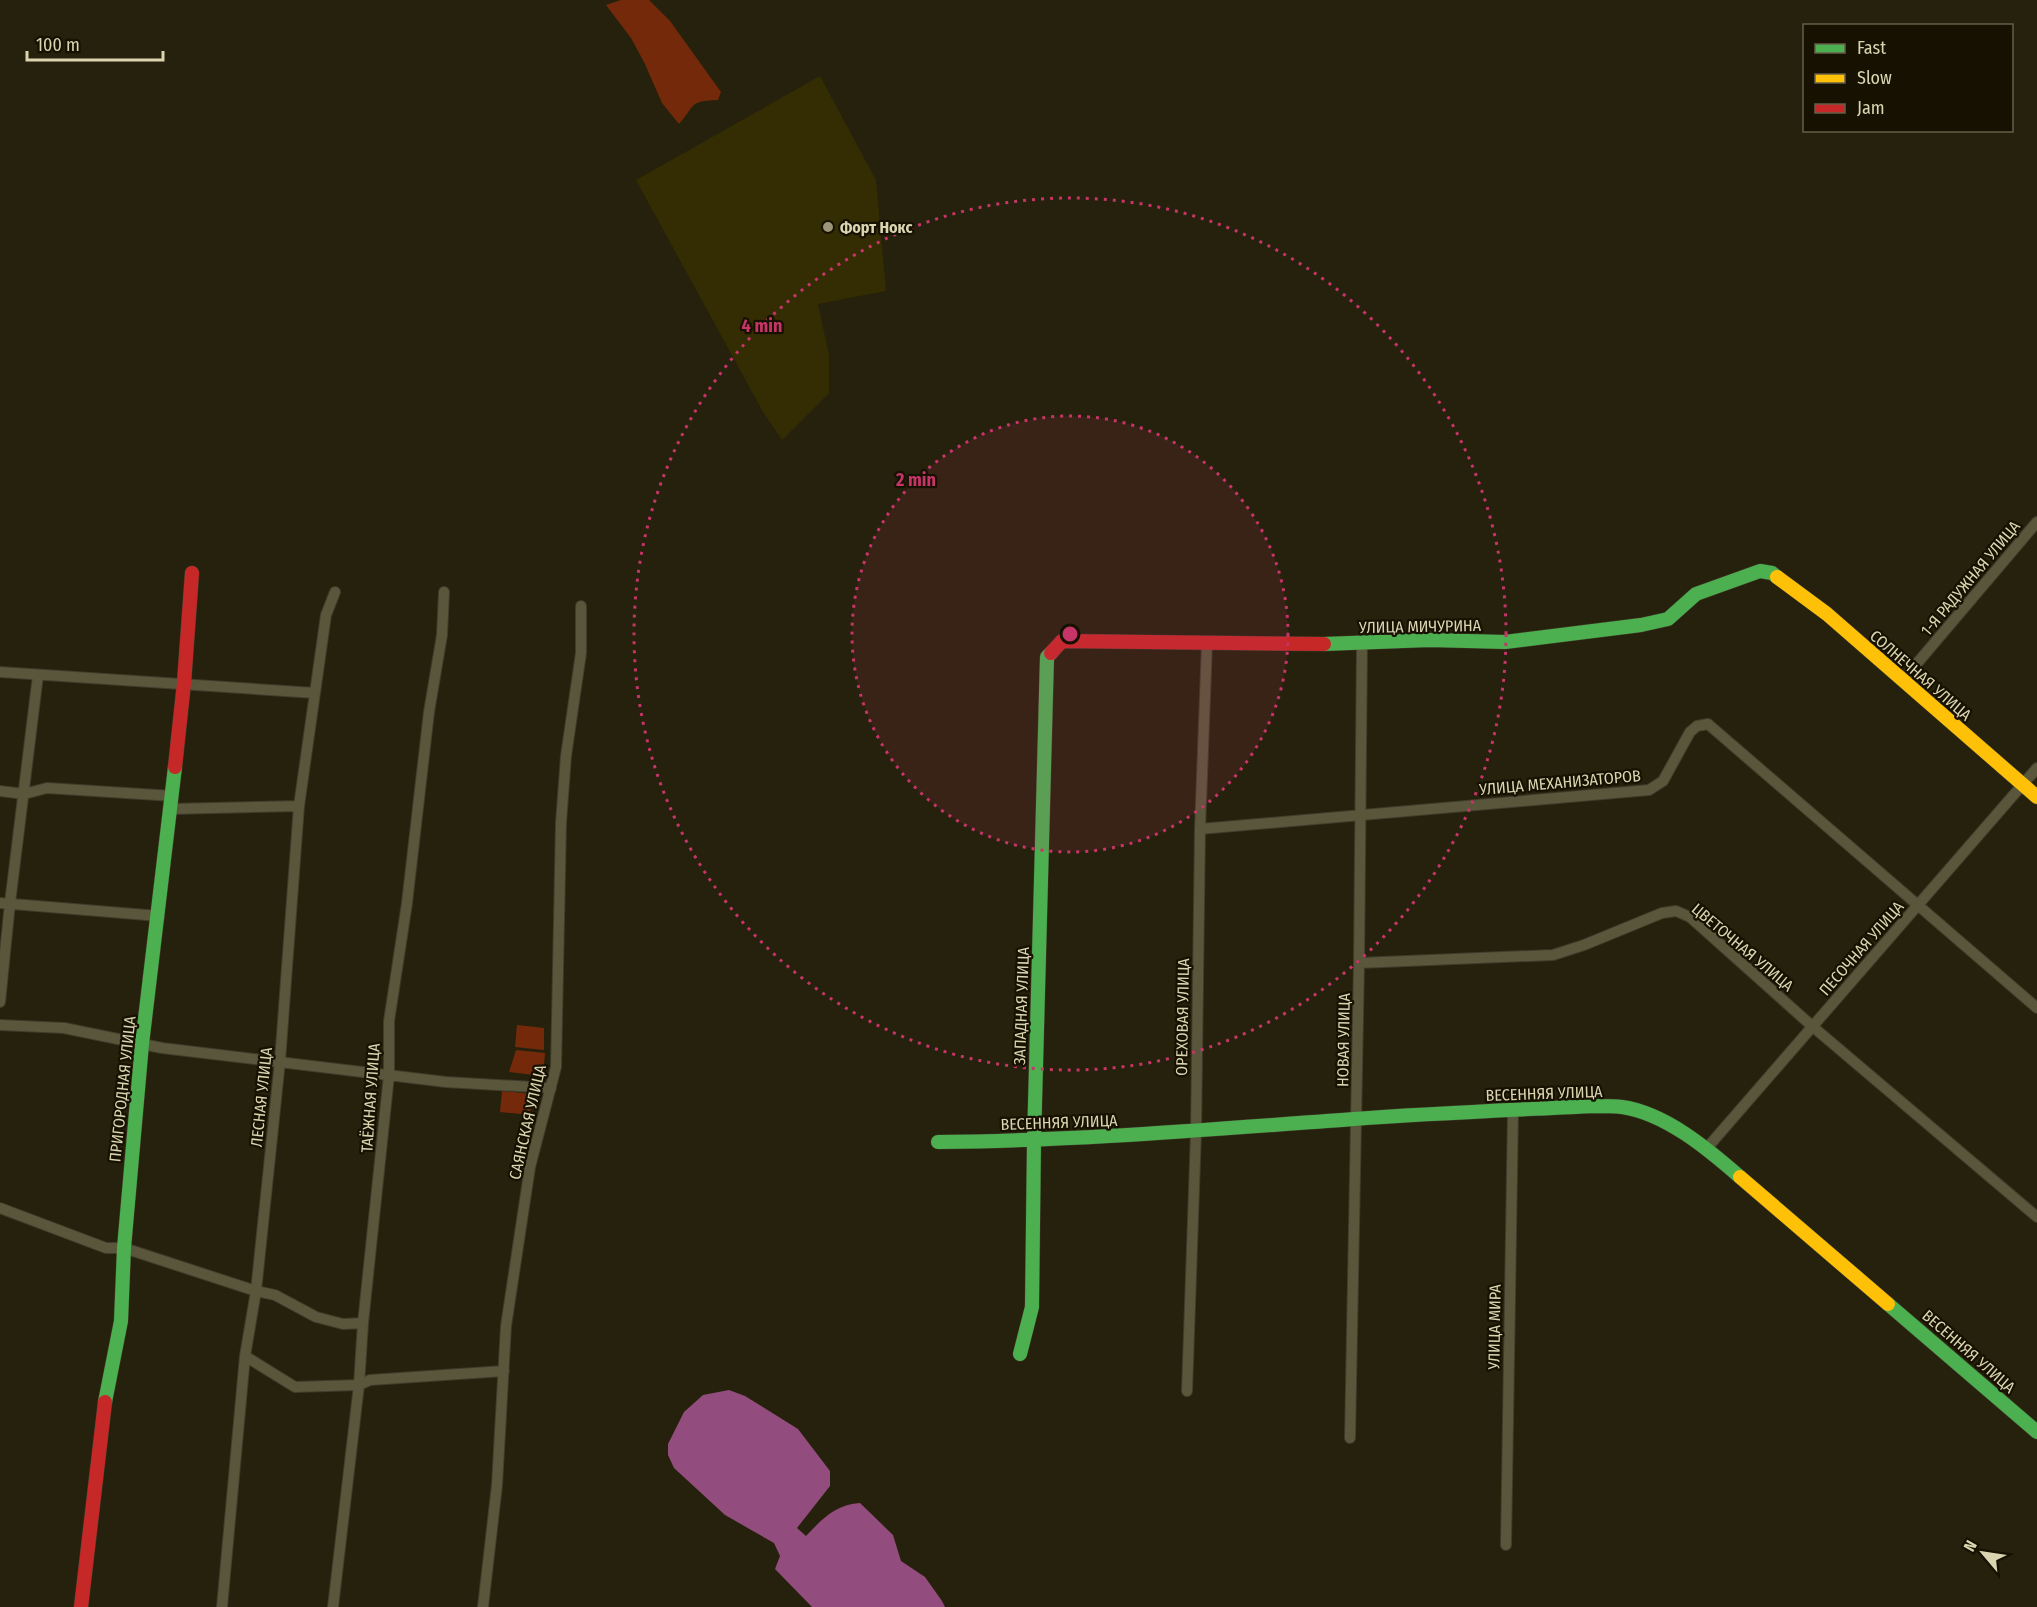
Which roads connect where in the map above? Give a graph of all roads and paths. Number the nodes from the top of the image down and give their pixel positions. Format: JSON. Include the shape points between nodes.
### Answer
{"nodes":[{"id":1,"x":2037,"y":522,"type":"edge"},
{"id":2,"x":192,"y":573,"type":"dead end"},
{"id":3,"x":1784,"y":579,"type":"joint"},
{"id":4,"x":335,"y":592,"type":"dead end"},
{"id":5,"x":444,"y":592,"type":"dead end"},
{"id":6,"x":581,"y":606,"type":"dead end"},
{"id":7,"x":1207,"y":643,"type":"junction"},
{"id":8,"x":1362,"y":643,"type":"junction"},
{"id":9,"x":1047,"y":657,"type":"joint"},
{"id":10,"x":0,"y":672,"type":"edge"},
{"id":11,"x":38,"y":675,"type":"junction"},
{"id":12,"x":1902,"y":681,"type":"junction"},
{"id":13,"x":184,"y":683,"type":"junction"},
{"id":14,"x":315,"y":693,"type":"junction"},
{"id":15,"x":2037,"y":768,"type":"edge"},
{"id":16,"x":2023,"y":785,"type":"junction"},
{"id":17,"x":0,"y":791,"type":"edge"},
{"id":18,"x":24,"y":794,"type":"junction"},
{"id":19,"x":2037,"y":797,"type":"edge"},
{"id":20,"x":172,"y":802,"type":"junction"},
{"id":21,"x":299,"y":806,"type":"junction"},
{"id":22,"x":1360,"y":815,"type":"junction"},
{"id":23,"x":1200,"y":830,"type":"junction"},
{"id":24,"x":5,"y":903,"type":"edge"},
{"id":25,"x":1918,"y":905,"type":"junction"},
{"id":26,"x":159,"y":916,"type":"junction"},
{"id":27,"x":1359,"y":963,"type":"junction"},
{"id":28,"x":0,"y":1002,"type":"edge"},
{"id":29,"x":2037,"y":1008,"type":"edge"},
{"id":30,"x":0,"y":1025,"type":"edge"},
{"id":31,"x":1812,"y":1026,"type":"junction"},
{"id":32,"x":142,"y":1044,"type":"junction"},
{"id":33,"x":280,"y":1061,"type":"junction"},
{"id":34,"x":389,"y":1075,"type":"junction"},
{"id":35,"x":551,"y":1089,"type":"junction"},
{"id":36,"x":1513,"y":1110,"type":"junction"},
{"id":37,"x":1356,"y":1119,"type":"junction"},
{"id":38,"x":1196,"y":1132,"type":"junction"},
{"id":39,"x":1034,"y":1141,"type":"junction"},
{"id":40,"x":938,"y":1142,"type":"dead end"},
{"id":41,"x":1707,"y":1148,"type":"junction"},
{"id":42,"x":0,"y":1208,"type":"edge"},
{"id":43,"x":2037,"y":1218,"type":"edge"},
{"id":44,"x":124,"y":1248,"type":"junction"},
{"id":45,"x":256,"y":1291,"type":"junction"},
{"id":46,"x":363,"y":1323,"type":"junction"},
{"id":47,"x":1020,"y":1354,"type":"dead end"},
{"id":48,"x":245,"y":1356,"type":"junction"},
{"id":49,"x":504,"y":1371,"type":"junction"},
{"id":50,"x":359,"y":1385,"type":"junction"},
{"id":51,"x":1187,"y":1391,"type":"dead end"},
{"id":52,"x":2037,"y":1432,"type":"edge"},
{"id":53,"x":1350,"y":1438,"type":"dead end"},
{"id":54,"x":1506,"y":1545,"type":"dead end"},
{"id":55,"x":81,"y":1607,"type":"edge"},
{"id":56,"x":222,"y":1607,"type":"edge"},
{"id":57,"x":333,"y":1607,"type":"edge"},
{"id":58,"x":483,"y":1607,"type":"edge"}],
"edges":[{"from":1,"to":12,"type":"street","name":"1-Я РАДУЖНАЯ УЛИЦА"},
{"from":2,"to":13,"type":"street","name":"ПРИГОРОДНАЯ УЛИЦА"},
{"from":3,"to":8,"type":"street","name":"УЛИЦА МИЧУРИНА","via":[[1760,571],[1696,594],[1668,619],[1641,625],[1505,642]]},
{"from":3,"to":12,"type":"street","name":"СОЛНЕЧНАЯ УЛИЦА"},
{"from":4,"to":14,"type":"street","name":"ЛЕСНАЯ УЛИЦА","via":[[326,615]]},
{"from":5,"to":34,"type":"street","name":"ТАЁЖНАЯ УЛИЦА","via":[[442,636],[389,1021]]},
{"from":6,"to":35,"type":"street","name":"САЯНСКАЯ УЛИЦА","via":[[581,653],[561,823],[556,1067]]},
{"from":7,"to":8,"type":"street","name":"УЛИЦА МИЧУРИНА"},
{"from":7,"to":9,"type":"street","name":"УЛИЦА МИЧУРИНА","via":[[1062,641]]},
{"from":7,"to":23,"type":"street","name":"ОРЕХОВАЯ УЛИЦА"},
{"from":8,"to":22,"type":"street","name":"НОВАЯ УЛИЦА"},
{"from":9,"to":39,"type":"street","name":"ЗАПАДНАЯ УЛИЦА"},
{"from":10,"to":11,"type":"street"},
{"from":11,"to":13,"type":"street"},
{"from":11,"to":18,"type":"street"},
{"from":12,"to":16,"type":"street","name":"СОЛНЕЧНАЯ УЛИЦА"},
{"from":13,"to":14,"type":"street"},
{"from":13,"to":20,"type":"street","name":"ПРИГОРОДНАЯ УЛИЦА"},
{"from":14,"to":21,"type":"street","name":"ЛЕСНАЯ УЛИЦА"},
{"from":15,"to":16,"type":"street","name":"ПЕСОЧНАЯ УЛИЦА"},
{"from":16,"to":19,"type":"street","name":"СОЛНЕЧНАЯ УЛИЦА"},
{"from":16,"to":25,"type":"street","name":"ПЕСОЧНАЯ УЛИЦА"},
{"from":17,"to":18,"type":"street"},
{"from":18,"to":20,"type":"street","via":[[47,788]]},
{"from":18,"to":24,"type":"street"},
{"from":20,"to":21,"type":"street"},
{"from":20,"to":26,"type":"street","name":"ПРИГОРОДНАЯ УЛИЦА"},
{"from":21,"to":33,"type":"street","name":"ЛЕСНАЯ УЛИЦА"},
{"from":22,"to":23,"type":"street","name":"УЛИЦА МЕХАНИЗАТОРОВ"},
{"from":22,"to":25,"type":"street","name":"УЛИЦА МЕХАНИЗАТОРОВ","via":[[1649,790],[1663,781],[1690,732],[1696,726],[1708,724]]},
{"from":22,"to":27,"type":"street","name":"НОВАЯ УЛИЦА"},
{"from":23,"to":38,"type":"street","name":"ОРЕХОВАЯ УЛИЦА"},
{"from":24,"to":26,"type":"street"},
{"from":24,"to":28,"type":"street"},
{"from":25,"to":29,"type":"street","name":"УЛИЦА МЕХАНИЗАТОРОВ"},
{"from":25,"to":31,"type":"street","name":"ПЕСОЧНАЯ УЛИЦА"},
{"from":26,"to":32,"type":"street","name":"ПРИГОРОДНАЯ УЛИЦА"},
{"from":27,"to":31,"type":"street","name":"ЦВЕТОЧНАЯ УЛИЦА","via":[[1552,955],[1662,912],[1676,911],[1690,917]]},
{"from":27,"to":37,"type":"street","name":"НОВАЯ УЛИЦА"},
{"from":30,"to":32,"type":"street","via":[[64,1028]]},
{"from":31,"to":41,"type":"street","name":"ПЕСОЧНАЯ УЛИЦА"},
{"from":31,"to":43,"type":"street","name":"ЦВЕТОЧНАЯ УЛИЦА"},
{"from":32,"to":33,"type":"street"},
{"from":32,"to":44,"type":"street","name":"ПРИГОРОДНАЯ УЛИЦА"},
{"from":33,"to":34,"type":"street"},
{"from":33,"to":45,"type":"street","name":"ЛЕСНАЯ УЛИЦА"},
{"from":34,"to":35,"type":"street"},
{"from":34,"to":46,"type":"street","name":"ТАЁЖНАЯ УЛИЦА"},
{"from":35,"to":49,"type":"street","name":"САЯНСКАЯ УЛИЦА","via":[[530,1167],[506,1326]]},
{"from":36,"to":37,"type":"street","name":"ВЕСЕННЯЯ УЛИЦА"},
{"from":36,"to":41,"type":"street","name":"ВЕСЕННЯЯ УЛИЦА","via":[[1623,1107],[1665,1122]]},
{"from":36,"to":54,"type":"street","name":"УЛИЦА МИРА"},
{"from":37,"to":38,"type":"street","name":"ВЕСЕННЯЯ УЛИЦА"},
{"from":37,"to":53,"type":"street","name":"НОВАЯ УЛИЦА"},
{"from":38,"to":39,"type":"street","name":"ВЕСЕННЯЯ УЛИЦА"},
{"from":38,"to":51,"type":"street","name":"ОРЕХОВАЯ УЛИЦА"},
{"from":39,"to":40,"type":"street","name":"ВЕСЕННЯЯ УЛИЦА"},
{"from":39,"to":47,"type":"street","name":"ЗАПАДНАЯ УЛИЦА","via":[[1032,1307]]},
{"from":41,"to":52,"type":"street","name":"ВЕСЕННЯЯ УЛИЦА"},
{"from":42,"to":44,"type":"street","via":[[106,1248]]},
{"from":44,"to":45,"type":"street"},
{"from":44,"to":55,"type":"street","name":"ПРИГОРОДНАЯ УЛИЦА","via":[[121,1321],[105,1399]]},
{"from":45,"to":46,"type":"street","via":[[275,1295],[316,1317],[343,1324]]},
{"from":45,"to":48,"type":"street","name":"ЛЕСНАЯ УЛИЦА"},
{"from":46,"to":50,"type":"street","name":"ТАЁЖНАЯ УЛИЦА"},
{"from":48,"to":50,"type":"street","via":[[296,1387]]},
{"from":48,"to":56,"type":"street","name":"ЛЕСНАЯ УЛИЦА"},
{"from":49,"to":50,"type":"street","via":[[370,1380]]},
{"from":49,"to":58,"type":"street","name":"САЯНСКАЯ УЛИЦА","via":[[497,1485]]},
{"from":50,"to":57,"type":"street","name":"ТАЁЖНАЯ УЛИЦА"}]}
